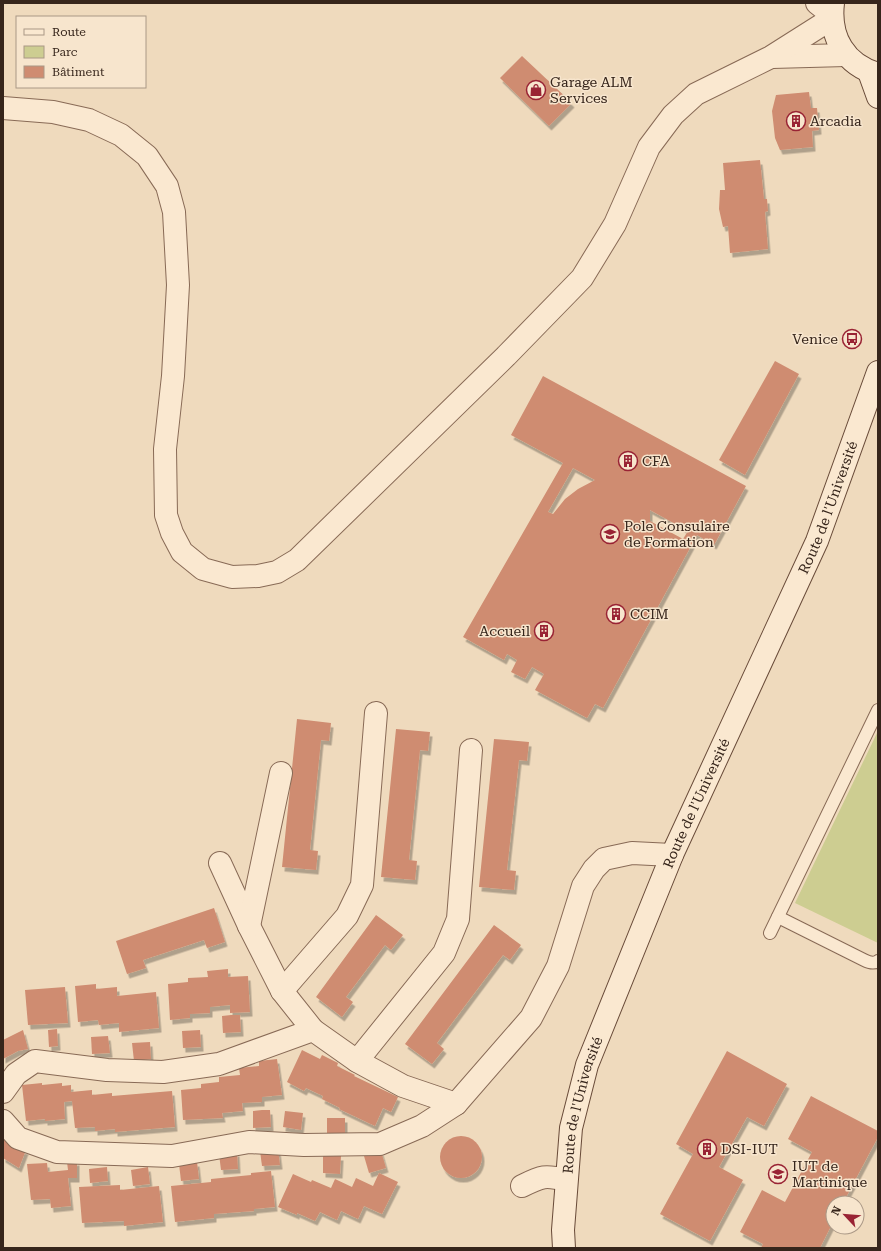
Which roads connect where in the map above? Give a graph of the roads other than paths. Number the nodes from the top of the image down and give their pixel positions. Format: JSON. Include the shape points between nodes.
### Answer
{"nodes":[{"id":1,"x":828,"y":10,"type":"edge"},
{"id":2,"x":846,"y":55,"type":"junction"},
{"id":3,"x":771,"y":57,"type":"junction"},
{"id":4,"x":874,"y":73,"type":"edge"},
{"id":5,"x":878,"y":98,"type":"edge"},
{"id":6,"x":3,"y":108,"type":"edge"},
{"id":7,"x":878,"y":372,"type":"edge"},
{"id":8,"x":878,"y":710,"type":"edge"},
{"id":9,"x":376,"y":713,"type":"dead end"},
{"id":10,"x":470,"y":750,"type":"dead end"},
{"id":11,"x":281,"y":773,"type":"dead end"},
{"id":12,"x":672,"y":855,"type":"junction"},
{"id":13,"x":220,"y":863,"type":"dead end"},
{"id":14,"x":778,"y":918,"type":"junction"},
{"id":15,"x":249,"y":926,"type":"junction"},
{"id":16,"x":770,"y":933,"type":"dead end"},
{"id":17,"x":878,"y":961,"type":"edge"},
{"id":18,"x":282,"y":991,"type":"junction"},
{"id":19,"x":313,"y":1030,"type":"junction"},
{"id":20,"x":357,"y":1061,"type":"junction"},
{"id":21,"x":3,"y":1092,"type":"edge"},
{"id":22,"x":456,"y":1104,"type":"junction"},
{"id":23,"x":3,"y":1121,"type":"edge"},
{"id":24,"x":566,"y":1180,"type":"junction"},
{"id":25,"x":522,"y":1186,"type":"dead end"},
{"id":26,"x":564,"y":1248,"type":"edge"}],
"edges":[{"from":1,"to":2,"type":"street","via":[[836,38]]},
{"from":1,"to":3,"type":"street"},
{"from":2,"to":3,"type":"street"},
{"from":2,"to":4,"type":"street","via":[[857,65]]},
{"from":3,"to":6,"type":"street","via":[[696,94],[673,115],[649,148],[615,224],[582,278],[297,560],[277,572],[258,576],[232,577],[203,569],[182,552],[166,515],[165,449],[173,376],[178,285],[174,212],[168,186],[147,156],[121,135],[89,120],[53,112]]},
{"from":4,"to":5,"type":"street"},
{"from":7,"to":12,"type":"street","name":"Route de l'Université","via":[[817,541]]},
{"from":8,"to":14,"type":"lane"},
{"from":9,"to":18,"type":"street","via":[[362,885],[347,916]]},
{"from":10,"to":20,"type":"street","via":[[458,919],[444,953]]},
{"from":11,"to":15,"type":"street"},
{"from":12,"to":22,"type":"street","via":[[632,853],[604,859],[594,869],[583,886],[558,966],[530,1018]]},
{"from":12,"to":24,"type":"street","name":"Route de l'Université","via":[[587,1065],[571,1128]]},
{"from":13,"to":15,"type":"street"},
{"from":14,"to":16,"type":"lane"},
{"from":14,"to":17,"type":"lane","via":[[864,960]]},
{"from":15,"to":18,"type":"street"},
{"from":18,"to":19,"type":"street"},
{"from":19,"to":20,"type":"street"},
{"from":19,"to":21,"type":"street","via":[[219,1064],[163,1072],[107,1070],[35,1060],[16,1074]]},
{"from":20,"to":22,"type":"street","via":[[403,1086]]},
{"from":22,"to":23,"type":"street","via":[[422,1126],[380,1144],[304,1145],[249,1142],[172,1156],[57,1152],[18,1138]]},
{"from":24,"to":25,"type":"street","via":[[549,1176]]},
{"from":24,"to":26,"type":"street","name":"Route de l'Université"}]}
